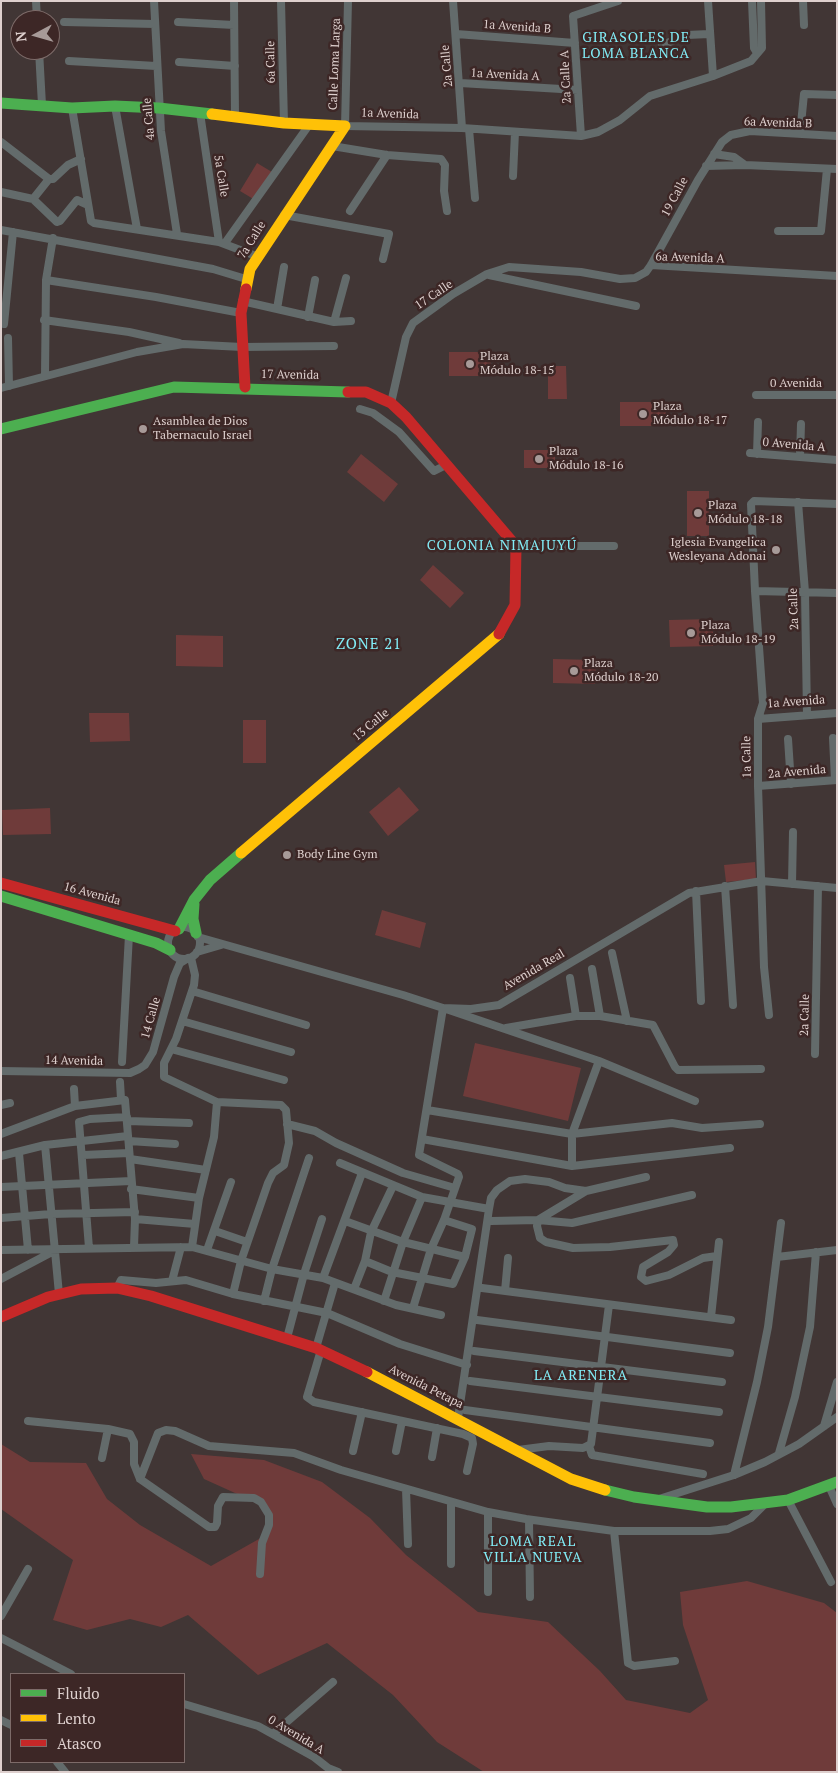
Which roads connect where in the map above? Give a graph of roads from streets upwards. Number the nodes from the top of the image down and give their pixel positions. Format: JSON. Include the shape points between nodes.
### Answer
{"nodes":[{"id":1,"x":154,"y":1,"type":"edge"},
{"id":2,"x":234,"y":1,"type":"edge"},
{"id":3,"x":281,"y":1,"type":"edge"},
{"id":4,"x":348,"y":1,"type":"edge"},
{"id":5,"x":453,"y":1,"type":"edge"},
{"id":6,"x":618,"y":1,"type":"edge"},
{"id":7,"x":708,"y":1,"type":"edge"},
{"id":8,"x":752,"y":1,"type":"edge"},
{"id":9,"x":761,"y":1,"type":"edge"},
{"id":10,"x":803,"y":1,"type":"edge"},
{"id":11,"x":64,"y":22,"type":"dead end"},
{"id":12,"x":178,"y":22,"type":"dead end"},
{"id":13,"x":155,"y":24,"type":"junction"},
{"id":14,"x":234,"y":25,"type":"junction"},
{"id":15,"x":804,"y":26,"type":"dead end"},
{"id":16,"x":456,"y":34,"type":"junction"},
{"id":17,"x":709,"y":34,"type":"junction"},
{"id":18,"x":576,"y":43,"type":"junction"},
{"id":19,"x":662,"y":45,"type":"dead end"},
{"id":20,"x":757,"y":52,"type":"junction"},
{"id":21,"x":40,"y":60,"type":"edge"},
{"id":22,"x":69,"y":62,"type":"dead end"},
{"id":23,"x":179,"y":62,"type":"dead end"},
{"id":24,"x":156,"y":66,"type":"junction"},
{"id":25,"x":235,"y":66,"type":"junction"},
{"id":26,"x":713,"y":76,"type":"junction"},
{"id":27,"x":460,"y":83,"type":"junction"},
{"id":28,"x":578,"y":90,"type":"junction"},
{"id":29,"x":837,"y":94,"type":"edge"},
{"id":30,"x":1,"y":102,"type":"edge"},
{"id":31,"x":42,"y":105,"type":"junction"},
{"id":32,"x":115,"y":106,"type":"junction"},
{"id":33,"x":72,"y":108,"type":"junction"},
{"id":34,"x":159,"y":108,"type":"junction"},
{"id":35,"x":200,"y":113,"type":"junction"},
{"id":36,"x":235,"y":116,"type":"junction"},
{"id":37,"x":284,"y":123,"type":"junction"},
{"id":38,"x":309,"y":125,"type":"junction"},
{"id":39,"x":345,"y":126,"type":"junction"},
{"id":40,"x":466,"y":128,"type":"junction"},
{"id":41,"x":515,"y":132,"type":"junction"},
{"id":42,"x":800,"y":134,"type":"junction"},
{"id":43,"x":581,"y":136,"type":"junction"},
{"id":44,"x":837,"y":136,"type":"edge"},
{"id":45,"x":1,"y":142,"type":"edge"},
{"id":46,"x":722,"y":142,"type":"joint"},
{"id":47,"x":332,"y":146,"type":"junction"},
{"id":48,"x":714,"y":154,"type":"junction"},
{"id":49,"x":387,"y":155,"type":"junction"},
{"id":50,"x":80,"y":159,"type":"junction"},
{"id":51,"x":745,"y":165,"type":"junction"},
{"id":52,"x":706,"y":166,"type":"junction"},
{"id":53,"x":826,"y":169,"type":"junction"},
{"id":54,"x":837,"y":170,"type":"edge"},
{"id":55,"x":513,"y":176,"type":"dead end"},
{"id":56,"x":49,"y":179,"type":"junction"},
{"id":57,"x":1,"y":192,"type":"edge"},
{"id":58,"x":474,"y":198,"type":"dead end"},
{"id":59,"x":33,"y":199,"type":"junction"},
{"id":60,"x":88,"y":205,"type":"junction"},
{"id":61,"x":350,"y":211,"type":"dead end"},
{"id":62,"x":447,"y":211,"type":"dead end"},
{"id":63,"x":284,"y":215,"type":"junction"},
{"id":64,"x":137,"y":229,"type":"junction"},
{"id":65,"x":1,"y":230,"type":"edge"},
{"id":66,"x":778,"y":230,"type":"dead end"},
{"id":67,"x":14,"y":232,"type":"junction"},
{"id":68,"x":177,"y":234,"type":"junction"},
{"id":69,"x":53,"y":238,"type":"junction"},
{"id":70,"x":222,"y":243,"type":"junction"},
{"id":71,"x":256,"y":256,"type":"junction"},
{"id":72,"x":383,"y":259,"type":"dead end"},
{"id":73,"x":652,"y":265,"type":"junction"},
{"id":74,"x":284,"y":267,"type":"dead end"},
{"id":75,"x":487,"y":274,"type":"junction"},
{"id":76,"x":837,"y":276,"type":"edge"},
{"id":77,"x":346,"y":278,"type":"dead end"},
{"id":78,"x":46,"y":280,"type":"junction"},
{"id":79,"x":246,"y":280,"type":"junction"},
{"id":80,"x":315,"y":280,"type":"dead end"},
{"id":81,"x":242,"y":301,"type":"junction"},
{"id":82,"x":636,"y":306,"type":"dead end"},
{"id":83,"x":277,"y":309,"type":"junction"},
{"id":84,"x":241,"y":313,"type":"junction"},
{"id":85,"x":308,"y":317,"type":"junction"},
{"id":86,"x":44,"y":320,"type":"junction"},
{"id":87,"x":350,"y":321,"type":"dead end"},
{"id":88,"x":334,"y":322,"type":"junction"},
{"id":89,"x":4,"y":324,"type":"dead end"},
{"id":90,"x":8,"y":338,"type":"dead end"},
{"id":91,"x":183,"y":344,"type":"junction"},
{"id":92,"x":334,"y":346,"type":"dead end"},
{"id":93,"x":242,"y":347,"type":"junction"},
{"id":94,"x":45,"y":376,"type":"junction"},
{"id":95,"x":5,"y":387,"type":"edge"},
{"id":96,"x":245,"y":388,"type":"junction"},
{"id":97,"x":756,"y":394,"type":"dead end"},
{"id":98,"x":837,"y":395,"type":"edge"},
{"id":99,"x":391,"y":402,"type":"junction"},
{"id":100,"x":360,"y":410,"type":"dead end"},
{"id":101,"x":758,"y":422,"type":"dead end"},
{"id":102,"x":801,"y":424,"type":"dead end"},
{"id":103,"x":1,"y":429,"type":"edge"},
{"id":104,"x":800,"y":457,"type":"junction"},
{"id":105,"x":837,"y":460,"type":"edge"},
{"id":106,"x":446,"y":465,"type":"junction"},
{"id":107,"x":798,"y":502,"type":"junction"},
{"id":108,"x":837,"y":504,"type":"edge"},
{"id":109,"x":516,"y":546,"type":"junction"},
{"id":110,"x":614,"y":546,"type":"dead end"},
{"id":111,"x":755,"y":591,"type":"junction"},
{"id":112,"x":805,"y":592,"type":"junction"},
{"id":113,"x":837,"y":593,"type":"edge"},
{"id":114,"x":837,"y":713,"type":"edge"},
{"id":115,"x":807,"y":715,"type":"junction"},
{"id":116,"x":758,"y":719,"type":"junction"},
{"id":117,"x":834,"y":738,"type":"dead end"},
{"id":118,"x":788,"y":740,"type":"dead end"},
{"id":119,"x":836,"y":780,"type":"edge"},
{"id":120,"x":791,"y":784,"type":"junction"},
{"id":121,"x":758,"y":786,"type":"junction"},
{"id":122,"x":792,"y":832,"type":"dead end"},
{"id":123,"x":762,"y":881,"type":"junction"},
{"id":124,"x":1,"y":883,"type":"edge"},
{"id":125,"x":792,"y":884,"type":"junction"},
{"id":126,"x":725,"y":886,"type":"junction"},
{"id":127,"x":818,"y":886,"type":"junction"},
{"id":128,"x":837,"y":888,"type":"edge"},
{"id":129,"x":696,"y":891,"type":"junction"},
{"id":130,"x":1,"y":896,"type":"edge"},
{"id":131,"x":194,"y":900,"type":"junction"},
{"id":132,"x":177,"y":930,"type":"junction"},
{"id":133,"x":129,"y":935,"type":"junction"},
{"id":134,"x":197,"y":935,"type":"junction"},
{"id":135,"x":235,"y":946,"type":"junction"},
{"id":136,"x":172,"y":952,"type":"junction"},
{"id":137,"x":612,"y":953,"type":"dead end"},
{"id":138,"x":192,"y":956,"type":"junction"},
{"id":139,"x":592,"y":969,"type":"dead end"},
{"id":140,"x":174,"y":973,"type":"junction"},
{"id":141,"x":570,"y":978,"type":"dead end"},
{"id":142,"x":192,"y":991,"type":"junction"},
{"id":143,"x":702,"y":1000,"type":"dead end"},
{"id":144,"x":733,"y":1005,"type":"dead end"},
{"id":145,"x":443,"y":1008,"type":"junction"},
{"id":146,"x":769,"y":1015,"type":"dead end"},
{"id":147,"x":576,"y":1016,"type":"junction"},
{"id":148,"x":600,"y":1016,"type":"junction"},
{"id":149,"x":182,"y":1021,"type":"junction"},
{"id":150,"x":627,"y":1022,"type":"junction"},
{"id":151,"x":306,"y":1025,"type":"dead end"},
{"id":152,"x":506,"y":1028,"type":"junction"},
{"id":153,"x":171,"y":1049,"type":"junction"},
{"id":154,"x":291,"y":1052,"type":"dead end"},
{"id":155,"x":815,"y":1054,"type":"dead end"},
{"id":156,"x":122,"y":1062,"type":"dead end"},
{"id":157,"x":599,"y":1062,"type":"junction"},
{"id":158,"x":145,"y":1065,"type":"joint"},
{"id":159,"x":762,"y":1068,"type":"dead end"},
{"id":160,"x":1,"y":1071,"type":"edge"},
{"id":161,"x":284,"y":1080,"type":"dead end"},
{"id":162,"x":120,"y":1082,"type":"dead end"},
{"id":163,"x":74,"y":1089,"type":"dead end"},
{"id":164,"x":121,"y":1099,"type":"junction"},
{"id":165,"x":695,"y":1101,"type":"dead end"},
{"id":166,"x":217,"y":1102,"type":"junction"},
{"id":167,"x":10,"y":1103,"type":"dead end"},
{"id":168,"x":1,"y":1105,"type":"edge"},
{"id":169,"x":75,"y":1106,"type":"junction"},
{"id":170,"x":427,"y":1110,"type":"junction"},
{"id":171,"x":128,"y":1119,"type":"junction"},
{"id":172,"x":189,"y":1123,"type":"dead end"},
{"id":173,"x":288,"y":1124,"type":"junction"},
{"id":174,"x":760,"y":1124,"type":"dead end"},
{"id":175,"x":1,"y":1134,"type":"edge"},
{"id":176,"x":572,"y":1134,"type":"junction"},
{"id":177,"x":129,"y":1138,"type":"junction"},
{"id":178,"x":422,"y":1139,"type":"junction"},
{"id":179,"x":81,"y":1141,"type":"junction"},
{"id":180,"x":175,"y":1144,"type":"dead end"},
{"id":181,"x":45,"y":1146,"type":"junction"},
{"id":182,"x":730,"y":1148,"type":"dead end"},
{"id":183,"x":19,"y":1153,"type":"junction"},
{"id":184,"x":83,"y":1155,"type":"junction"},
{"id":185,"x":1,"y":1156,"type":"edge"},
{"id":186,"x":130,"y":1156,"type":"junction"},
{"id":187,"x":309,"y":1158,"type":"dead end"},
{"id":188,"x":340,"y":1163,"type":"dead end"},
{"id":189,"x":572,"y":1166,"type":"junction"},
{"id":190,"x":206,"y":1170,"type":"junction"},
{"id":191,"x":362,"y":1173,"type":"junction"},
{"id":192,"x":646,"y":1177,"type":"dead end"},
{"id":193,"x":231,"y":1182,"type":"dead end"},
{"id":194,"x":84,"y":1184,"type":"junction"},
{"id":195,"x":131,"y":1185,"type":"junction"},
{"id":196,"x":22,"y":1186,"type":"junction"},
{"id":197,"x":48,"y":1186,"type":"junction"},
{"id":198,"x":393,"y":1186,"type":"junction"},
{"id":199,"x":1,"y":1187,"type":"edge"},
{"id":200,"x":455,"y":1188,"type":"junction"},
{"id":201,"x":586,"y":1191,"type":"junction"},
{"id":202,"x":692,"y":1195,"type":"dead end"},
{"id":203,"x":422,"y":1196,"type":"junction"},
{"id":204,"x":199,"y":1198,"type":"junction"},
{"id":205,"x":450,"y":1203,"type":"junction"},
{"id":206,"x":489,"y":1209,"type":"junction"},
{"id":207,"x":51,"y":1214,"type":"junction"},
{"id":208,"x":87,"y":1214,"type":"junction"},
{"id":209,"x":135,"y":1216,"type":"junction"},
{"id":210,"x":25,"y":1217,"type":"junction"},
{"id":211,"x":1,"y":1218,"type":"edge"},
{"id":212,"x":322,"y":1220,"type":"dead end"},
{"id":213,"x":444,"y":1220,"type":"junction"},
{"id":214,"x":538,"y":1220,"type":"junction"},
{"id":215,"x":345,"y":1221,"type":"junction"},
{"id":216,"x":491,"y":1221,"type":"dead end"},
{"id":217,"x":781,"y":1223,"type":"dead end"},
{"id":218,"x":195,"y":1224,"type":"junction"},
{"id":219,"x":215,"y":1231,"type":"junction"},
{"id":220,"x":372,"y":1232,"type":"junction"},
{"id":221,"x":247,"y":1242,"type":"junction"},
{"id":222,"x":403,"y":1242,"type":"junction"},
{"id":223,"x":718,"y":1242,"type":"dead end"},
{"id":224,"x":192,"y":1246,"type":"junction"},
{"id":225,"x":134,"y":1247,"type":"junction"},
{"id":226,"x":89,"y":1248,"type":"junction"},
{"id":227,"x":180,"y":1248,"type":"junction"},
{"id":228,"x":431,"y":1249,"type":"junction"},
{"id":229,"x":1,"y":1250,"type":"edge"},
{"id":230,"x":28,"y":1250,"type":"junction"},
{"id":231,"x":55,"y":1250,"type":"junction"},
{"id":232,"x":207,"y":1250,"type":"junction"},
{"id":233,"x":837,"y":1250,"type":"edge"},
{"id":234,"x":816,"y":1252,"type":"junction"},
{"id":235,"x":717,"y":1256,"type":"junction"},
{"id":236,"x":777,"y":1256,"type":"junction"},
{"id":237,"x":465,"y":1257,"type":"junction"},
{"id":238,"x":508,"y":1258,"type":"dead end"},
{"id":239,"x":241,"y":1261,"type":"junction"},
{"id":240,"x":365,"y":1261,"type":"junction"},
{"id":241,"x":272,"y":1269,"type":"junction"},
{"id":242,"x":392,"y":1272,"type":"junction"},
{"id":243,"x":304,"y":1274,"type":"junction"},
{"id":244,"x":423,"y":1277,"type":"junction"},
{"id":245,"x":323,"y":1278,"type":"junction"},
{"id":246,"x":1,"y":1279,"type":"edge"},
{"id":247,"x":172,"y":1281,"type":"junction"},
{"id":248,"x":156,"y":1283,"type":"junction"},
{"id":249,"x":335,"y":1283,"type":"junction"},
{"id":250,"x":117,"y":1288,"type":"junction"},
{"id":251,"x":482,"y":1288,"type":"dead end"},
{"id":252,"x":354,"y":1289,"type":"junction"},
{"id":253,"x":504,"y":1291,"type":"junction"},
{"id":254,"x":60,"y":1294,"type":"junction"},
{"id":255,"x":233,"y":1294,"type":"junction"},
{"id":256,"x":151,"y":1296,"type":"junction"},
{"id":257,"x":264,"y":1301,"type":"junction"},
{"id":258,"x":384,"y":1301,"type":"junction"},
{"id":259,"x":609,"y":1304,"type":"junction"},
{"id":260,"x":296,"y":1306,"type":"junction"},
{"id":261,"x":413,"y":1308,"type":"junction"},
{"id":262,"x":327,"y":1314,"type":"junction"},
{"id":263,"x":441,"y":1315,"type":"dead end"},
{"id":264,"x":1,"y":1317,"type":"edge"},
{"id":265,"x":711,"y":1317,"type":"junction"},
{"id":266,"x":477,"y":1320,"type":"dead end"},
{"id":267,"x":731,"y":1320,"type":"dead end"},
{"id":268,"x":605,"y":1337,"type":"junction"},
{"id":269,"x":287,"y":1338,"type":"junction"},
{"id":270,"x":318,"y":1349,"type":"junction"},
{"id":271,"x":474,"y":1351,"type":"dead end"},
{"id":272,"x":730,"y":1353,"type":"dead end"},
{"id":273,"x":467,"y":1365,"type":"junction"},
{"id":274,"x":602,"y":1367,"type":"junction"},
{"id":275,"x":470,"y":1381,"type":"dead end"},
{"id":276,"x":722,"y":1382,"type":"dead end"},
{"id":277,"x":837,"y":1382,"type":"edge"},
{"id":278,"x":598,"y":1397,"type":"junction"},
{"id":279,"x":362,"y":1412,"type":"junction"},
{"id":280,"x":719,"y":1412,"type":"dead end"},
{"id":281,"x":462,"y":1414,"type":"junction"},
{"id":282,"x":837,"y":1417,"type":"edge"},
{"id":283,"x":28,"y":1421,"type":"dead end"},
{"id":284,"x":402,"y":1421,"type":"junction"},
{"id":285,"x":468,"y":1425,"type":"junction"},
{"id":286,"x":824,"y":1426,"type":"junction"},
{"id":287,"x":437,"y":1428,"type":"junction"},
{"id":288,"x":595,"y":1428,"type":"junction"},
{"id":289,"x":108,"y":1429,"type":"junction"},
{"id":290,"x":458,"y":1433,"type":"junction"},
{"id":291,"x":710,"y":1443,"type":"dead end"},
{"id":292,"x":589,"y":1446,"type":"junction"},
{"id":293,"x":517,"y":1450,"type":"junction"},
{"id":294,"x":353,"y":1451,"type":"dead end"},
{"id":295,"x":396,"y":1451,"type":"dead end"},
{"id":296,"x":779,"y":1453,"type":"junction"},
{"id":297,"x":432,"y":1457,"type":"dead end"},
{"id":298,"x":102,"y":1458,"type":"dead end"},
{"id":299,"x":467,"y":1470,"type":"dead end"},
{"id":300,"x":703,"y":1474,"type":"dead end"},
{"id":301,"x":734,"y":1475,"type":"junction"},
{"id":302,"x":140,"y":1479,"type":"junction"},
{"id":303,"x":833,"y":1484,"type":"edge"},
{"id":304,"x":406,"y":1488,"type":"junction"},
{"id":305,"x":788,"y":1500,"type":"junction"},
{"id":306,"x":655,"y":1501,"type":"junction"},
{"id":307,"x":451,"y":1502,"type":"junction"},
{"id":308,"x":765,"y":1504,"type":"junction"},
{"id":309,"x":837,"y":1504,"type":"edge"},
{"id":310,"x":488,"y":1512,"type":"junction"},
{"id":311,"x":529,"y":1520,"type":"junction"},
{"id":312,"x":614,"y":1530,"type":"junction"},
{"id":313,"x":408,"y":1544,"type":"dead end"},
{"id":314,"x":451,"y":1564,"type":"dead end"},
{"id":315,"x":28,"y":1569,"type":"dead end"},
{"id":316,"x":260,"y":1574,"type":"dead end"},
{"id":317,"x":831,"y":1582,"type":"dead end"},
{"id":318,"x":488,"y":1592,"type":"dead end"},
{"id":319,"x":530,"y":1597,"type":"dead end"},
{"id":320,"x":1,"y":1616,"type":"edge"},
{"id":321,"x":1,"y":1638,"type":"edge"},
{"id":322,"x":675,"y":1661,"type":"dead end"},
{"id":323,"x":69,"y":1673,"type":"edge"},
{"id":324,"x":333,"y":1682,"type":"dead end"},
{"id":325,"x":185,"y":1704,"type":"edge"},
{"id":326,"x":274,"y":1733,"type":"junction"},
{"id":327,"x":338,"y":1772,"type":"edge"}],
"edges":[{"from":1,"to":13,"type":"street","name":"4a Calle"},
{"from":2,"to":14,"type":"street"},
{"from":3,"to":37,"type":"street","name":"6a Calle"},
{"from":4,"to":39,"type":"street","name":"Calle Loma Larga"},
{"from":5,"to":16,"type":"street","name":"2a Calle"},
{"from":6,"to":18,"type":"street","name":"2a Calle A","via":[[573,16]]},
{"from":7,"to":17,"type":"street"},
{"from":8,"to":20,"type":"street","via":[[754,48]]},
{"from":9,"to":20,"type":"street","via":[[762,48]]},
{"from":10,"to":15,"type":"street"},
{"from":11,"to":13,"type":"street"},
{"from":12,"to":14,"type":"street"},
{"from":13,"to":24,"type":"street","name":"4a Calle"},
{"from":14,"to":25,"type":"street"},
{"from":16,"to":18,"type":"street","name":"1a Avenida B"},
{"from":16,"to":27,"type":"street","name":"2a Calle"},
{"from":17,"to":19,"type":"street","via":[[687,35]]},
{"from":17,"to":26,"type":"street"},
{"from":18,"to":28,"type":"street","name":"2a Calle A"},
{"from":20,"to":26,"type":"street","name":"1a Avenida","via":[[747,63]]},
{"from":21,"to":31,"type":"street"},
{"from":22,"to":24,"type":"street"},
{"from":23,"to":25,"type":"street"},
{"from":24,"to":34,"type":"street","name":"4a Calle"},
{"from":25,"to":36,"type":"street"},
{"from":26,"to":43,"type":"street","name":"1a Avenida","via":[[650,96],[620,120],[598,132]]},
{"from":27,"to":28,"type":"street","name":"1a Avenida A"},
{"from":27,"to":40,"type":"street","name":"2a Calle"},
{"from":28,"to":43,"type":"street","name":"2a Calle A"},
{"from":29,"to":42,"type":"street","via":[[804,93]]},
{"from":30,"to":31,"type":"street","name":"1a Avenida"},
{"from":31,"to":33,"type":"street","name":"1a Avenida"},
{"from":32,"to":33,"type":"street","name":"1a Avenida"},
{"from":32,"to":34,"type":"street","name":"1a Avenida"},
{"from":32,"to":64,"type":"street"},
{"from":33,"to":50,"type":"street"},
{"from":34,"to":35,"type":"street","name":"1a Avenida"},
{"from":34,"to":68,"type":"street","name":"4a Calle"},
{"from":35,"to":36,"type":"street","name":"1a Avenida"},
{"from":35,"to":70,"type":"street","name":"5a Calle"},
{"from":36,"to":37,"type":"street","name":"1a Avenida"},
{"from":37,"to":38,"type":"street","name":"1a Avenida"},
{"from":38,"to":39,"type":"street","name":"1a Avenida"},
{"from":38,"to":70,"type":"street"},
{"from":39,"to":40,"type":"street","name":"1a Avenida"},
{"from":39,"to":47,"type":"street","name":"7a Calle"},
{"from":40,"to":41,"type":"street","name":"1a Avenida"},
{"from":40,"to":58,"type":"street","name":"2a Calle"},
{"from":41,"to":43,"type":"street","name":"1a Avenida"},
{"from":41,"to":55,"type":"street"},
{"from":42,"to":44,"type":"street","name":"6a Avenida B"},
{"from":42,"to":46,"type":"street","name":"6a Avenida B","via":[[750,131],[731,135]]},
{"from":45,"to":56,"type":"street"},
{"from":46,"to":48,"type":"street","name":"19 Calle"},
{"from":47,"to":49,"type":"street"},
{"from":47,"to":63,"type":"street","name":"7a Calle"},
{"from":48,"to":51,"type":"street","via":[[734,157]]},
{"from":48,"to":52,"type":"street","name":"19 Calle"},
{"from":49,"to":61,"type":"street"},
{"from":49,"to":62,"type":"street","via":[[441,159],[445,165]]},
{"from":50,"to":56,"type":"street"},
{"from":50,"to":60,"type":"street"},
{"from":51,"to":52,"type":"street"},
{"from":51,"to":53,"type":"street"},
{"from":52,"to":73,"type":"street","name":"19 Calle"},
{"from":53,"to":54,"type":"street"},
{"from":53,"to":66,"type":"street","via":[[821,231]]},
{"from":56,"to":59,"type":"street"},
{"from":57,"to":59,"type":"street"},
{"from":59,"to":60,"type":"street","via":[[57,222],[78,200]]},
{"from":60,"to":64,"type":"street","via":[[94,223]]},
{"from":63,"to":71,"type":"street","name":"7a Calle"},
{"from":63,"to":72,"type":"street","via":[[390,234]]},
{"from":64,"to":68,"type":"street"},
{"from":65,"to":67,"type":"street"},
{"from":67,"to":69,"type":"street"},
{"from":67,"to":89,"type":"street"},
{"from":68,"to":70,"type":"street"},
{"from":69,"to":78,"type":"street"},
{"from":69,"to":79,"type":"street","via":[[213,269]]},
{"from":70,"to":71,"type":"street"},
{"from":71,"to":79,"type":"street","name":"7a Calle"},
{"from":73,"to":75,"type":"street","name":"6a Avenida A","via":[[635,278],[620,279],[581,272],[509,267]]},
{"from":73,"to":76,"type":"street","name":"6a Avenida A"},
{"from":74,"to":83,"type":"street"},
{"from":75,"to":82,"type":"street"},
{"from":75,"to":99,"type":"street","name":"17 Calle","via":[[413,323],[406,337]]},
{"from":77,"to":88,"type":"street"},
{"from":78,"to":84,"type":"street"},
{"from":78,"to":86,"type":"street"},
{"from":79,"to":81,"type":"street","name":"7a Calle"},
{"from":80,"to":85,"type":"street"},
{"from":81,"to":83,"type":"street"},
{"from":81,"to":84,"type":"street","name":"7a Calle"},
{"from":83,"to":85,"type":"street"},
{"from":84,"to":93,"type":"street","name":"7a Calle"},
{"from":85,"to":88,"type":"street"},
{"from":86,"to":91,"type":"street","via":[[129,332]]},
{"from":86,"to":94,"type":"street"},
{"from":87,"to":88,"type":"street"},
{"from":90,"to":95,"type":"street"},
{"from":91,"to":93,"type":"street"},
{"from":91,"to":94,"type":"street","via":[[137,352]]},
{"from":92,"to":93,"type":"street"},
{"from":93,"to":96,"type":"street","name":"7a Calle"},
{"from":94,"to":95,"type":"street"},
{"from":96,"to":99,"type":"street","name":"17 Avenida","via":[[354,390]]},
{"from":96,"to":103,"type":"street","name":"17 Avenida","via":[[174,387]]},
{"from":97,"to":98,"type":"street","name":"0 Avenida"},
{"from":99,"to":106,"type":"street","name":"17 Avenida"},
{"from":100,"to":106,"type":"street","via":[[373,413],[398,432],[434,471]]},
{"from":101,"to":104,"type":"street","name":"0 Avenida A","via":[[754,453]]},
{"from":102,"to":104,"type":"street"},
{"from":104,"to":105,"type":"street","name":"0 Avenida A"},
{"from":106,"to":109,"type":"street","name":"17 Avenida"},
{"from":107,"to":108,"type":"street"},
{"from":107,"to":111,"type":"street","name":"1a Calle","via":[[754,501],[751,504]]},
{"from":107,"to":112,"type":"street","name":"2a Calle"},
{"from":109,"to":110,"type":"street"},
{"from":109,"to":131,"type":"street","name":"13 Calle","via":[[515,605],[502,632],[267,830],[210,880]]},
{"from":111,"to":112,"type":"street"},
{"from":111,"to":116,"type":"street","name":"1a Calle","via":[[763,703]]},
{"from":112,"to":113,"type":"street"},
{"from":112,"to":115,"type":"street","name":"2a Calle"},
{"from":114,"to":115,"type":"street","name":"1a Avenida"},
{"from":115,"to":116,"type":"street","name":"1a Avenida"},
{"from":116,"to":121,"type":"street","name":"1a Calle"},
{"from":117,"to":119,"type":"street"},
{"from":118,"to":120,"type":"street"},
{"from":119,"to":120,"type":"street","name":"2a Avenida"},
{"from":120,"to":121,"type":"street","name":"2a Avenida"},
{"from":121,"to":123,"type":"street","name":"1a Calle"},
{"from":122,"to":125,"type":"street"},
{"from":123,"to":125,"type":"street","name":"Avenida Real"},
{"from":123,"to":126,"type":"street","name":"Avenida Real"},
{"from":123,"to":146,"type":"street","name":"1a Calle"},
{"from":124,"to":132,"type":"street","name":"16 Avenida"},
{"from":125,"to":127,"type":"street","name":"Avenida Real"},
{"from":126,"to":129,"type":"street","name":"Avenida Real"},
{"from":126,"to":144,"type":"street"},
{"from":127,"to":128,"type":"street","name":"Avenida Real"},
{"from":127,"to":155,"type":"street","name":"2a Calle"},
{"from":129,"to":143,"type":"street"},
{"from":129,"to":145,"type":"street","name":"Avenida Real","via":[[499,1005]]},
{"from":130,"to":133,"type":"street"},
{"from":131,"to":132,"type":"street","name":"13 Calle"},
{"from":131,"to":134,"type":"street","via":[[193,918]]},
{"from":132,"to":134,"type":"street","via":[[190,929]]},
{"from":132,"to":136,"type":"street","via":[[169,939]]},
{"from":133,"to":136,"type":"street"},
{"from":133,"to":156,"type":"street"},
{"from":134,"to":135,"type":"street","name":"Avenida Real"},
{"from":134,"to":138,"type":"street","via":[[200,945]]},
{"from":135,"to":138,"type":"street","name":"Avenida Real","via":[[216,945]]},
{"from":135,"to":145,"type":"street","name":"Avenida Real"},
{"from":136,"to":138,"type":"street","via":[[178,958]]},
{"from":136,"to":140,"type":"street","name":"14 Calle"},
{"from":137,"to":150,"type":"street"},
{"from":138,"to":140,"type":"street","name":"14 Calle","via":[[180,963]]},
{"from":138,"to":142,"type":"street","via":[[195,975]]},
{"from":139,"to":148,"type":"street"},
{"from":140,"to":158,"type":"street","name":"14 Calle","via":[[153,1052]]},
{"from":141,"to":147,"type":"street"},
{"from":142,"to":149,"type":"street"},
{"from":142,"to":151,"type":"street"},
{"from":145,"to":152,"type":"street"},
{"from":145,"to":170,"type":"street"},
{"from":147,"to":148,"type":"street"},
{"from":147,"to":152,"type":"street"},
{"from":148,"to":150,"type":"street"},
{"from":149,"to":153,"type":"street"},
{"from":149,"to":154,"type":"street"},
{"from":150,"to":159,"type":"street","via":[[655,1026],[678,1070]]},
{"from":152,"to":157,"type":"street"},
{"from":153,"to":161,"type":"street"},
{"from":153,"to":166,"type":"street","via":[[163,1070],[164,1077]]},
{"from":157,"to":165,"type":"street"},
{"from":157,"to":176,"type":"street"},
{"from":158,"to":160,"type":"street","name":"14 Avenida","via":[[130,1073]]},
{"from":162,"to":164,"type":"street"},
{"from":163,"to":169,"type":"street"},
{"from":164,"to":169,"type":"street"},
{"from":164,"to":171,"type":"street","via":[[126,1100]]},
{"from":166,"to":173,"type":"street","via":[[281,1105],[286,1110]]},
{"from":166,"to":190,"type":"street","via":[[214,1137]]},
{"from":167,"to":168,"type":"street"},
{"from":169,"to":175,"type":"street"},
{"from":170,"to":176,"type":"street"},
{"from":170,"to":178,"type":"street"},
{"from":171,"to":172,"type":"street"},
{"from":171,"to":177,"type":"street"},
{"from":171,"to":179,"type":"street","via":[[80,1121]]},
{"from":173,"to":200,"type":"street","via":[[315,1131],[403,1173]]},
{"from":173,"to":221,"type":"street","via":[[289,1143],[284,1164],[271,1178]]},
{"from":174,"to":176,"type":"street","via":[[702,1128],[672,1123]]},
{"from":176,"to":189,"type":"street"},
{"from":177,"to":179,"type":"street"},
{"from":177,"to":180,"type":"street"},
{"from":177,"to":186,"type":"street"},
{"from":178,"to":189,"type":"street"},
{"from":178,"to":200,"type":"street","via":[[420,1156],[458,1174]]},
{"from":179,"to":181,"type":"street"},
{"from":179,"to":184,"type":"street"},
{"from":181,"to":183,"type":"street"},
{"from":181,"to":197,"type":"street"},
{"from":182,"to":189,"type":"street"},
{"from":183,"to":185,"type":"street"},
{"from":183,"to":196,"type":"street"},
{"from":184,"to":186,"type":"street"},
{"from":184,"to":194,"type":"street"},
{"from":186,"to":190,"type":"street"},
{"from":186,"to":195,"type":"street"},
{"from":187,"to":241,"type":"street"},
{"from":188,"to":191,"type":"street"},
{"from":190,"to":204,"type":"street"},
{"from":191,"to":198,"type":"street"},
{"from":191,"to":215,"type":"street"},
{"from":192,"to":201,"type":"street"},
{"from":193,"to":219,"type":"street"},
{"from":194,"to":195,"type":"street"},
{"from":194,"to":197,"type":"street"},
{"from":194,"to":208,"type":"street"},
{"from":195,"to":204,"type":"street"},
{"from":195,"to":209,"type":"street"},
{"from":196,"to":197,"type":"street"},
{"from":196,"to":199,"type":"street"},
{"from":196,"to":210,"type":"street"},
{"from":197,"to":207,"type":"street"},
{"from":198,"to":203,"type":"street"},
{"from":198,"to":220,"type":"street"},
{"from":200,"to":205,"type":"street"},
{"from":201,"to":206,"type":"street","via":[[537,1180],[510,1181],[497,1190]]},
{"from":201,"to":214,"type":"street"},
{"from":202,"to":214,"type":"street","via":[[572,1223]]},
{"from":203,"to":205,"type":"street"},
{"from":203,"to":222,"type":"street"},
{"from":204,"to":218,"type":"street"},
{"from":205,"to":206,"type":"street"},
{"from":205,"to":213,"type":"street"},
{"from":206,"to":273,"type":"street"},
{"from":207,"to":208,"type":"street"},
{"from":207,"to":210,"type":"street"},
{"from":207,"to":231,"type":"street"},
{"from":208,"to":209,"type":"street"},
{"from":208,"to":226,"type":"street"},
{"from":209,"to":218,"type":"street"},
{"from":209,"to":225,"type":"street"},
{"from":210,"to":211,"type":"street"},
{"from":210,"to":230,"type":"street"},
{"from":212,"to":243,"type":"street"},
{"from":213,"to":228,"type":"street"},
{"from":213,"to":237,"type":"street","via":[[472,1228]]},
{"from":214,"to":216,"type":"street"},
{"from":214,"to":235,"type":"street","via":[[540,1238],[573,1248],[673,1240],[674,1245],[668,1252],[643,1267],[641,1277],[646,1281],[669,1275],[703,1258]]},
{"from":215,"to":220,"type":"street"},
{"from":215,"to":245,"type":"street"},
{"from":217,"to":236,"type":"street"},
{"from":218,"to":224,"type":"street"},
{"from":219,"to":221,"type":"street"},
{"from":219,"to":232,"type":"street"},
{"from":220,"to":222,"type":"street"},
{"from":220,"to":240,"type":"street"},
{"from":221,"to":239,"type":"street"},
{"from":222,"to":228,"type":"street"},
{"from":222,"to":242,"type":"street"},
{"from":223,"to":235,"type":"street"},
{"from":224,"to":227,"type":"street"},
{"from":224,"to":232,"type":"street"},
{"from":225,"to":226,"type":"street"},
{"from":225,"to":227,"type":"street"},
{"from":226,"to":231,"type":"street"},
{"from":227,"to":247,"type":"street"},
{"from":228,"to":237,"type":"street"},
{"from":228,"to":244,"type":"street"},
{"from":229,"to":230,"type":"street"},
{"from":230,"to":231,"type":"street"},
{"from":231,"to":246,"type":"street"},
{"from":231,"to":254,"type":"street"},
{"from":232,"to":239,"type":"street"},
{"from":233,"to":234,"type":"street"},
{"from":234,"to":236,"type":"street"},
{"from":234,"to":296,"type":"street","via":[[810,1327]]},
{"from":235,"to":265,"type":"street"},
{"from":236,"to":301,"type":"street","via":[[761,1364]]},
{"from":237,"to":244,"type":"street","via":[[452,1284]]},
{"from":238,"to":253,"type":"street"},
{"from":239,"to":241,"type":"street"},
{"from":239,"to":255,"type":"street"},
{"from":240,"to":242,"type":"street"},
{"from":240,"to":252,"type":"street"},
{"from":241,"to":243,"type":"street"},
{"from":241,"to":257,"type":"street"},
{"from":242,"to":244,"type":"street"},
{"from":242,"to":258,"type":"street"},
{"from":243,"to":245,"type":"street"},
{"from":243,"to":260,"type":"street"},
{"from":244,"to":261,"type":"street"},
{"from":245,"to":249,"type":"street"},
{"from":247,"to":248,"type":"street"},
{"from":247,"to":255,"type":"street","via":[[186,1280]]},
{"from":248,"to":250,"type":"street","via":[[121,1280]]},
{"from":248,"to":256,"type":"street"},
{"from":249,"to":252,"type":"street"},
{"from":249,"to":262,"type":"street"},
{"from":250,"to":254,"type":"street","name":"Avenida Petapa","via":[[93,1288]]},
{"from":250,"to":256,"type":"street","name":"Avenida Petapa"},
{"from":251,"to":253,"type":"street"},
{"from":252,"to":258,"type":"street"},
{"from":253,"to":259,"type":"street"},
{"from":254,"to":264,"type":"street","name":"Avenida Petapa"},
{"from":255,"to":257,"type":"street"},
{"from":256,"to":269,"type":"street","name":"Avenida Petapa"},
{"from":257,"to":260,"type":"street"},
{"from":258,"to":261,"type":"street"},
{"from":259,"to":265,"type":"street"},
{"from":259,"to":268,"type":"street"},
{"from":260,"to":262,"type":"street"},
{"from":260,"to":269,"type":"street"},
{"from":261,"to":263,"type":"street"},
{"from":262,"to":270,"type":"street"},
{"from":262,"to":273,"type":"street","via":[[400,1344]]},
{"from":265,"to":267,"type":"street"},
{"from":266,"to":268,"type":"street"},
{"from":268,"to":272,"type":"street"},
{"from":268,"to":274,"type":"street"},
{"from":269,"to":270,"type":"street","name":"Avenida Petapa"},
{"from":270,"to":279,"type":"street","via":[[307,1398]]},
{"from":270,"to":281,"type":"street","name":"Avenida Petapa"},
{"from":271,"to":274,"type":"street"},
{"from":273,"to":281,"type":"street"},
{"from":274,"to":276,"type":"street"},
{"from":274,"to":278,"type":"street"},
{"from":275,"to":278,"type":"street"},
{"from":277,"to":286,"type":"street"},
{"from":278,"to":280,"type":"street"},
{"from":278,"to":288,"type":"street"},
{"from":279,"to":284,"type":"street"},
{"from":279,"to":294,"type":"street"},
{"from":281,"to":285,"type":"street","name":"Avenida Petapa"},
{"from":281,"to":288,"type":"street"},
{"from":282,"to":286,"type":"street"},
{"from":283,"to":289,"type":"street"},
{"from":284,"to":287,"type":"street"},
{"from":284,"to":295,"type":"street"},
{"from":285,"to":290,"type":"street"},
{"from":285,"to":293,"type":"street","name":"Avenida Petapa"},
{"from":286,"to":296,"type":"street","via":[[799,1444]]},
{"from":287,"to":290,"type":"street"},
{"from":287,"to":297,"type":"street"},
{"from":288,"to":291,"type":"street"},
{"from":288,"to":292,"type":"street","via":[[593,1442]]},
{"from":289,"to":298,"type":"street"},
{"from":289,"to":302,"type":"street","via":[[130,1434],[134,1464]]},
{"from":290,"to":299,"type":"street","via":[[473,1441]]},
{"from":292,"to":293,"type":"street"},
{"from":292,"to":300,"type":"street","via":[[592,1455]]},
{"from":293,"to":306,"type":"street","name":"Avenida Petapa","via":[[587,1485]]},
{"from":296,"to":301,"type":"street"},
{"from":301,"to":306,"type":"street"},
{"from":302,"to":304,"type":"street","via":[[158,1434],[166,1430],[209,1446],[294,1453]]},
{"from":302,"to":316,"type":"street","via":[[212,1528],[218,1523],[218,1506],[223,1497],[254,1498],[261,1502],[269,1514],[269,1525],[262,1543]]},
{"from":303,"to":305,"type":"street","name":"Avenida Petapa"},
{"from":303,"to":309,"type":"street"},
{"from":304,"to":307,"type":"street"},
{"from":304,"to":313,"type":"street"},
{"from":305,"to":308,"type":"street","name":"Avenida Petapa"},
{"from":305,"to":317,"type":"street"},
{"from":306,"to":308,"type":"street","name":"Avenida Petapa","via":[[708,1507]]},
{"from":307,"to":310,"type":"street"},
{"from":307,"to":314,"type":"street"},
{"from":308,"to":312,"type":"street","via":[[751,1518],[728,1529]]},
{"from":310,"to":311,"type":"street"},
{"from":310,"to":318,"type":"street"},
{"from":311,"to":312,"type":"street"},
{"from":311,"to":319,"type":"street"},
{"from":312,"to":322,"type":"street","via":[[628,1663],[634,1666]]},
{"from":315,"to":320,"type":"street"},
{"from":321,"to":323,"type":"street"},
{"from":324,"to":326,"type":"street"},
{"from":325,"to":326,"type":"street","name":"0 Avenida A"},
{"from":326,"to":327,"type":"street","name":"0 Avenida A"}]}
